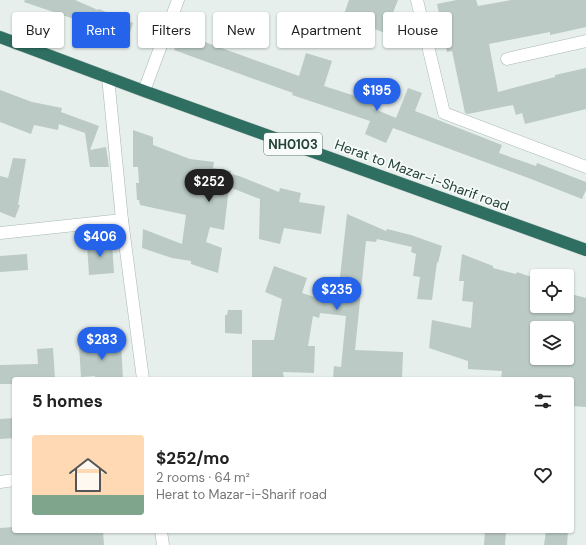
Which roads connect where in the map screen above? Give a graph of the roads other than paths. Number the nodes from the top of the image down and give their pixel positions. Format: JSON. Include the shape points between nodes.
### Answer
{"nodes":[{"id":1,"x":178,"y":0,"type":"edge"},
{"id":2,"x":417,"y":0,"type":"edge"},
{"id":3,"x":0,"y":37,"type":"edge"},
{"id":4,"x":586,"y":41,"type":"edge"},
{"id":5,"x":507,"y":59,"type":"dead end"},
{"id":6,"x":108,"y":78,"type":"junction"},
{"id":7,"x":144,"y":91,"type":"junction"},
{"id":8,"x":586,"y":167,"type":"edge"},
{"id":9,"x":122,"y":220,"type":"junction"},
{"id":10,"x":0,"y":233,"type":"edge"},
{"id":11,"x":586,"y":250,"type":"edge"},
{"id":12,"x":143,"y":377,"type":"edge"},
{"id":13,"x":12,"y":480,"type":"edge"},
{"id":14,"x":0,"y":482,"type":"edge"},
{"id":15,"x":162,"y":533,"type":"edge"},
{"id":16,"x":163,"y":545,"type":"edge"}],
"edges":[{"from":1,"to":7,"type":"street"},
{"from":2,"to":8,"type":"street","via":[[444,113]]},
{"from":3,"to":6,"type":"highway","name":"Herat to Mazar-i-Sharif road","number":"NH0103"},
{"from":4,"to":5,"type":"street"},
{"from":6,"to":7,"type":"highway","name":"Herat to Mazar-i-Sharif road","number":"NH0103"},
{"from":6,"to":9,"type":"street"},
{"from":7,"to":11,"type":"highway","name":"Herat to Mazar-i-Sharif road","number":"NH0103"},
{"from":9,"to":10,"type":"street"},
{"from":9,"to":12,"type":"street"},
{"from":13,"to":14,"type":"street"},
{"from":15,"to":16,"type":"street"}]}
